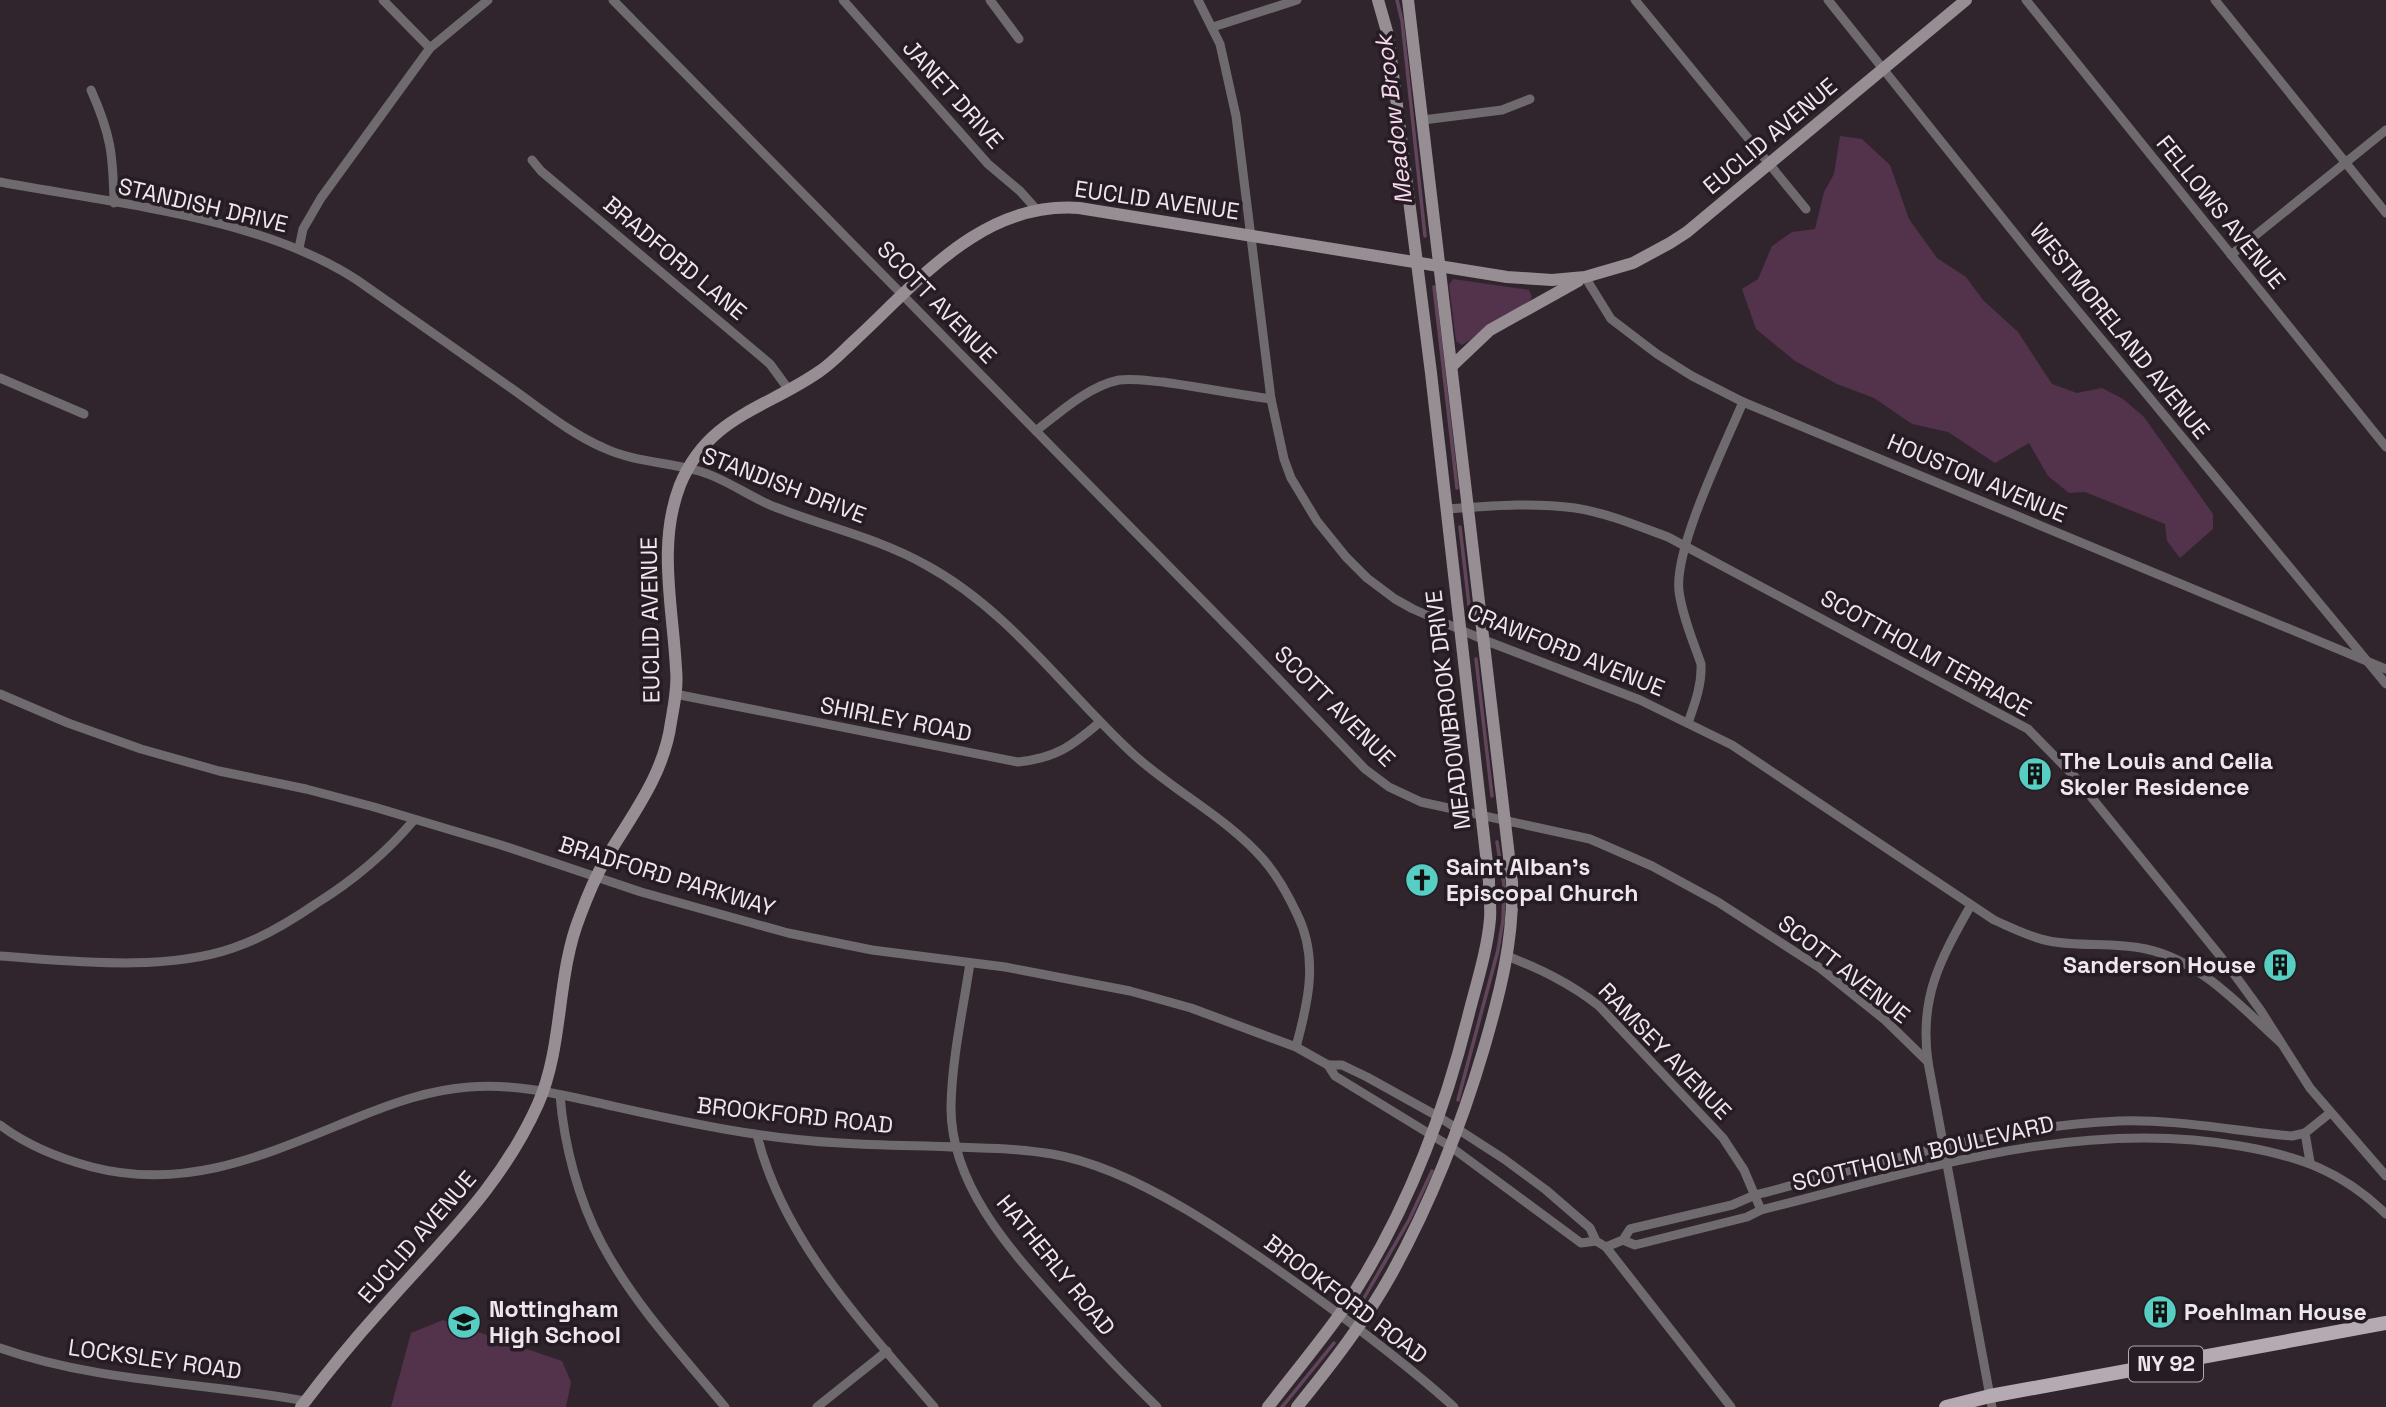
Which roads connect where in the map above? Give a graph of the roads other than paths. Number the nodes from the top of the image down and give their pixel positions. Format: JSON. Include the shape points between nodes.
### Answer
{"nodes":[{"id":1,"x":383,"y":0,"type":"edge"},
{"id":2,"x":488,"y":0,"type":"edge"},
{"id":3,"x":613,"y":0,"type":"edge"},
{"id":4,"x":990,"y":0,"type":"edge"},
{"id":5,"x":1198,"y":0,"type":"edge"},
{"id":6,"x":1297,"y":0,"type":"edge"},
{"id":7,"x":1378,"y":0,"type":"edge"},
{"id":8,"x":1408,"y":0,"type":"edge"},
{"id":9,"x":1636,"y":0,"type":"edge"},
{"id":10,"x":1828,"y":0,"type":"edge"},
{"id":11,"x":1966,"y":0,"type":"edge"},
{"id":12,"x":2026,"y":0,"type":"edge"},
{"id":13,"x":2215,"y":0,"type":"edge"},
{"id":14,"x":847,"y":2,"type":"edge"},
{"id":15,"x":1213,"y":27,"type":"junction"},
{"id":16,"x":1019,"y":39,"type":"dead end"},
{"id":17,"x":430,"y":48,"type":"junction"},
{"id":18,"x":1884,"y":69,"type":"junction"},
{"id":19,"x":91,"y":90,"type":"dead end"},
{"id":20,"x":1530,"y":99,"type":"dead end"},
{"id":21,"x":1423,"y":120,"type":"junction"},
{"id":22,"x":2386,"y":130,"type":"edge"},
{"id":23,"x":532,"y":160,"type":"dead end"},
{"id":24,"x":2345,"y":162,"type":"junction"},
{"id":25,"x":1768,"y":165,"type":"junction"},
{"id":26,"x":0,"y":182,"type":"edge"},
{"id":27,"x":114,"y":203,"type":"junction"},
{"id":28,"x":1807,"y":209,"type":"dead end"},
{"id":29,"x":1037,"y":211,"type":"junction"},
{"id":30,"x":2386,"y":213,"type":"edge"},
{"id":31,"x":1250,"y":235,"type":"junction"},
{"id":32,"x":299,"y":248,"type":"junction"},
{"id":33,"x":2231,"y":254,"type":"junction"},
{"id":34,"x":1416,"y":262,"type":"junction"},
{"id":35,"x":1440,"y":265,"type":"junction"},
{"id":36,"x":1585,"y":277,"type":"junction"},
{"id":37,"x":904,"y":296,"type":"junction"},
{"id":38,"x":1452,"y":366,"type":"junction"},
{"id":39,"x":0,"y":378,"type":"edge"},
{"id":40,"x":789,"y":390,"type":"junction"},
{"id":41,"x":1271,"y":399,"type":"junction"},
{"id":42,"x":1743,"y":402,"type":"junction"},
{"id":43,"x":84,"y":414,"type":"dead end"},
{"id":44,"x":1036,"y":431,"type":"junction"},
{"id":45,"x":2386,"y":447,"type":"edge"},
{"id":46,"x":688,"y":469,"type":"junction"},
{"id":47,"x":1468,"y":508,"type":"junction"},
{"id":48,"x":1446,"y":509,"type":"junction"},
{"id":49,"x":1685,"y":546,"type":"junction"},
{"id":50,"x":1459,"y":629,"type":"junction"},
{"id":51,"x":1484,"y":639,"type":"junction"},
{"id":52,"x":2368,"y":661,"type":"junction"},
{"id":53,"x":2386,"y":668,"type":"edge"},
{"id":54,"x":2386,"y":684,"type":"edge"},
{"id":55,"x":0,"y":694,"type":"edge"},
{"id":56,"x":675,"y":694,"type":"junction"},
{"id":57,"x":1101,"y":722,"type":"junction"},
{"id":58,"x":1688,"y":723,"type":"junction"},
{"id":59,"x":1481,"y":816,"type":"junction"},
{"id":60,"x":414,"y":820,"type":"junction"},
{"id":61,"x":1505,"y":821,"type":"junction"},
{"id":62,"x":597,"y":877,"type":"junction"},
{"id":63,"x":1971,"y":905,"type":"junction"},
{"id":64,"x":0,"y":956,"type":"edge"},
{"id":65,"x":1507,"y":956,"type":"junction"},
{"id":66,"x":970,"y":963,"type":"junction"},
{"id":67,"x":2281,"y":1043,"type":"junction"},
{"id":68,"x":1296,"y":1047,"type":"junction"},
{"id":69,"x":1928,"y":1062,"type":"junction"},
{"id":70,"x":1328,"y":1065,"type":"junction"},
{"id":71,"x":543,"y":1091,"type":"junction"},
{"id":72,"x":560,"y":1095,"type":"junction"},
{"id":73,"x":2330,"y":1113,"type":"junction"},
{"id":74,"x":1439,"y":1117,"type":"junction"},
{"id":75,"x":0,"y":1125,"type":"edge"},
{"id":76,"x":1458,"y":1129,"type":"junction"},
{"id":77,"x":2305,"y":1133,"type":"junction"},
{"id":78,"x":1432,"y":1134,"type":"junction"},
{"id":79,"x":757,"y":1135,"type":"junction"},
{"id":80,"x":957,"y":1147,"type":"junction"},
{"id":81,"x":1451,"y":1147,"type":"junction"},
{"id":82,"x":1944,"y":1149,"type":"junction"},
{"id":83,"x":2309,"y":1162,"type":"junction"},
{"id":84,"x":1947,"y":1164,"type":"junction"},
{"id":85,"x":2386,"y":1176,"type":"edge"},
{"id":86,"x":1755,"y":1195,"type":"junction"},
{"id":87,"x":1761,"y":1210,"type":"junction"},
{"id":88,"x":2386,"y":1214,"type":"edge"},
{"id":89,"x":1623,"y":1240,"type":"junction"},
{"id":90,"x":1596,"y":1241,"type":"junction"},
{"id":91,"x":1606,"y":1247,"type":"junction"},
{"id":92,"x":1339,"y":1314,"type":"junction"},
{"id":93,"x":2386,"y":1323,"type":"edge"},
{"id":94,"x":1356,"y":1327,"type":"junction"},
{"id":95,"x":0,"y":1348,"type":"edge"},
{"id":96,"x":887,"y":1351,"type":"junction"},
{"id":97,"x":1991,"y":1402,"type":"edge"},
{"id":98,"x":303,"y":1404,"type":"edge"},
{"id":99,"x":725,"y":1407,"type":"edge"},
{"id":100,"x":817,"y":1407,"type":"edge"},
{"id":101,"x":934,"y":1407,"type":"edge"},
{"id":102,"x":1157,"y":1407,"type":"edge"},
{"id":103,"x":1268,"y":1407,"type":"edge"},
{"id":104,"x":1297,"y":1407,"type":"edge"},
{"id":105,"x":1454,"y":1407,"type":"edge"},
{"id":106,"x":1731,"y":1407,"type":"edge"},
{"id":107,"x":1946,"y":1407,"type":"edge"}],
"edges":[{"from":1,"to":17,"type":"street"},
{"from":2,"to":17,"type":"street"},
{"from":3,"to":37,"type":"street","name":"SCOTT AVENUE"},
{"from":4,"to":16,"type":"street"},
{"from":5,"to":15,"type":"street","name":"CRAWFORD AVENUE"},
{"from":6,"to":15,"type":"street"},
{"from":7,"to":34,"type":"street","name":"MEADOWBROOK DRIVE","via":[[1388,35]]},
{"from":8,"to":21,"type":"street","name":"MEADOWBROOK DRIVE"},
{"from":9,"to":25,"type":"street"},
{"from":10,"to":18,"type":"street","name":"WESTMORELAND AVENUE"},
{"from":11,"to":18,"type":"street","name":"EUCLID AVENUE"},
{"from":12,"to":33,"type":"street","name":"FELLOWS AVENUE"},
{"from":13,"to":24,"type":"street"},
{"from":14,"to":29,"type":"street","name":"JANET DRIVE","via":[[988,164]]},
{"from":15,"to":31,"type":"street","name":"CRAWFORD AVENUE","via":[[1226,63],[1236,116]]},
{"from":17,"to":32,"type":"street","via":[[321,198],[303,229]]},
{"from":18,"to":25,"type":"street","name":"EUCLID AVENUE"},
{"from":18,"to":52,"type":"street","name":"WESTMORELAND AVENUE"},
{"from":19,"to":27,"type":"street","via":[[109,133]]},
{"from":20,"to":21,"type":"street","via":[[1502,110]]},
{"from":21,"to":35,"type":"street","name":"MEADOWBROOK DRIVE"},
{"from":22,"to":24,"type":"street"},
{"from":23,"to":40,"type":"street","name":"BRADFORD LANE","via":[[770,364]]},
{"from":24,"to":30,"type":"street"},
{"from":24,"to":33,"type":"street"},
{"from":25,"to":28,"type":"street"},
{"from":25,"to":36,"type":"street","name":"EUCLID AVENUE","via":[[1670,243],[1633,263]]},
{"from":26,"to":27,"type":"street","name":"STANDISH DRIVE"},
{"from":27,"to":32,"type":"street","name":"STANDISH DRIVE","via":[[238,228]]},
{"from":29,"to":31,"type":"street","name":"EUCLID AVENUE","via":[[1079,208]]},
{"from":29,"to":37,"type":"street","name":"EUCLID AVENUE","via":[[1014,216],[961,243]]},
{"from":31,"to":34,"type":"street","name":"EUCLID AVENUE"},
{"from":31,"to":41,"type":"street","name":"CRAWFORD AVENUE"},
{"from":32,"to":46,"type":"street","name":"STANDISH DRIVE","via":[[332,264],[603,448]]},
{"from":33,"to":45,"type":"street","name":"FELLOWS AVENUE"},
{"from":34,"to":35,"type":"street","name":"EUCLID AVENUE"},
{"from":34,"to":48,"type":"street","name":"MEADOWBROOK DRIVE"},
{"from":35,"to":36,"type":"street","name":"EUCLID AVENUE","via":[[1507,277]]},
{"from":35,"to":38,"type":"street","name":"MEADOWBROOK DRIVE"},
{"from":36,"to":38,"type":"street","name":"EUCLID AVENUE","via":[[1490,330]]},
{"from":36,"to":42,"type":"street","name":"HOUSTON AVENUE","via":[[1611,318],[1657,354]]},
{"from":37,"to":40,"type":"street","name":"EUCLID AVENUE","via":[[822,370]]},
{"from":37,"to":44,"type":"street","name":"SCOTT AVENUE"},
{"from":38,"to":47,"type":"street","name":"MEADOWBROOK DRIVE"},
{"from":39,"to":43,"type":"street"},
{"from":40,"to":46,"type":"street","name":"EUCLID AVENUE","via":[[717,431]]},
{"from":41,"to":44,"type":"street","via":[[1204,387],[1117,381],[1063,409]]},
{"from":41,"to":50,"type":"street","name":"CRAWFORD AVENUE","via":[[1292,478],[1317,521],[1346,557],[1386,592]]},
{"from":42,"to":49,"type":"street"},
{"from":42,"to":52,"type":"street","name":"HOUSTON AVENUE"},
{"from":44,"to":59,"type":"street","name":"SCOTT AVENUE","via":[[1365,769],[1421,802]]},
{"from":46,"to":56,"type":"street","name":"EUCLID AVENUE","via":[[673,507],[668,546]]},
{"from":46,"to":57,"type":"street","name":"STANDISH DRIVE","via":[[928,565],[997,616]]},
{"from":47,"to":48,"type":"street","name":"SCOTTHOLM TERRACE"},
{"from":47,"to":49,"type":"street","name":"SCOTTHOLM TERRACE","via":[[1510,504],[1576,509],[1625,521]]},
{"from":47,"to":51,"type":"street","name":"MEADOWBROOK DRIVE"},
{"from":48,"to":50,"type":"street","name":"MEADOWBROOK DRIVE"},
{"from":49,"to":58,"type":"street","via":[[1678,573],[1679,593],[1701,664],[1698,698]]},
{"from":49,"to":67,"type":"street","name":"SCOTTHOLM TERRACE","via":[[2028,729],[2075,777],[2229,967]]},
{"from":50,"to":51,"type":"street","name":"CRAWFORD AVENUE"},
{"from":50,"to":59,"type":"street","name":"MEADOWBROOK DRIVE"},
{"from":51,"to":58,"type":"street","name":"CRAWFORD AVENUE"},
{"from":51,"to":61,"type":"street","name":"MEADOWBROOK DRIVE"},
{"from":52,"to":53,"type":"street","name":"HOUSTON AVENUE"},
{"from":52,"to":54,"type":"street","name":"WESTMORELAND AVENUE"},
{"from":55,"to":60,"type":"street","name":"BRADFORD PARKWAY","via":[[141,749]]},
{"from":56,"to":57,"type":"street","name":"SHIRLEY ROAD","via":[[1018,762],[1058,754]]},
{"from":56,"to":62,"type":"street","name":"EUCLID AVENUE","via":[[661,766]]},
{"from":57,"to":68,"type":"street","name":"STANDISH DRIVE","via":[[1134,755],[1232,830],[1277,878],[1298,917],[1310,960],[1307,1005]]},
{"from":58,"to":63,"type":"street","name":"CRAWFORD AVENUE","via":[[1785,779]]},
{"from":59,"to":61,"type":"street","name":"SCOTT AVENUE"},
{"from":59,"to":74,"type":"street","name":"MEADOWBROOK DRIVE","via":[[1490,918]]},
{"from":60,"to":62,"type":"street","name":"BRADFORD PARKWAY"},
{"from":60,"to":64,"type":"street","via":[[346,885],[288,922],[230,949],[176,960],[106,963]]},
{"from":61,"to":65,"type":"street","name":"MEADOWBROOK DRIVE","via":[[1513,917]]},
{"from":61,"to":69,"type":"street","name":"SCOTT AVENUE","via":[[1590,839],[1718,902],[1819,968],[1885,1020]]},
{"from":62,"to":66,"type":"street","name":"BRADFORD PARKWAY","via":[[788,933]]},
{"from":62,"to":71,"type":"street","name":"EUCLID AVENUE","via":[[571,943]]},
{"from":63,"to":67,"type":"street","name":"CRAWFORD AVENUE","via":[[2029,936],[2148,949],[2173,959],[2206,976]]},
{"from":63,"to":69,"type":"street","via":[[1932,984],[1924,1023]]},
{"from":65,"to":76,"type":"street","name":"MEADOWBROOK DRIVE"},
{"from":65,"to":86,"type":"street","name":"RAMSEY AVENUE","via":[[1552,974],[1599,1006],[1723,1138]]},
{"from":66,"to":68,"type":"street","name":"BRADFORD PARKWAY","via":[[1130,991]]},
{"from":66,"to":80,"type":"street","name":"HATHERLY ROAD","via":[[951,1107]]},
{"from":67,"to":73,"type":"street","name":"SCOTTHOLM TERRACE"},
{"from":68,"to":70,"type":"street","name":"BRADFORD PARKWAY"},
{"from":69,"to":82,"type":"street"},
{"from":70,"to":74,"type":"street","name":"BRADFORD PARKWAY","via":[[1355,1071]]},
{"from":70,"to":78,"type":"street","name":"BRADFORD PARKWAY","via":[[1335,1076]]},
{"from":71,"to":72,"type":"street","name":"BROOKFORD ROAD"},
{"from":71,"to":75,"type":"street","name":"BROOKFORD ROAD","via":[[500,1085],[425,1093],[285,1147],[196,1174],[103,1170],[47,1153]]},
{"from":71,"to":98,"type":"street","name":"EUCLID AVENUE","via":[[503,1168],[469,1214],[380,1310]]},
{"from":72,"to":79,"type":"street","name":"BROOKFORD ROAD"},
{"from":72,"to":99,"type":"street","via":[[565,1137],[601,1244],[626,1284]]},
{"from":73,"to":77,"type":"street"},
{"from":73,"to":85,"type":"street"},
{"from":74,"to":76,"type":"street","name":"BRADFORD PARKWAY"},
{"from":74,"to":78,"type":"street","name":"MEADOWBROOK DRIVE"},
{"from":76,"to":81,"type":"street","name":"MEADOWBROOK DRIVE"},
{"from":76,"to":90,"type":"street","name":"BRADFORD PARKWAY","via":[[1546,1190],[1590,1228]]},
{"from":77,"to":82,"type":"street","name":"SCOTTHOLM BOULEVARD","via":[[2292,1136],[2192,1123],[2119,1121],[2030,1129]]},
{"from":77,"to":83,"type":"street"},
{"from":78,"to":81,"type":"street","name":"BRADFORD PARKWAY"},
{"from":78,"to":92,"type":"street","name":"MEADOWBROOK DRIVE","via":[[1402,1203]]},
{"from":79,"to":80,"type":"street","name":"BROOKFORD ROAD"},
{"from":79,"to":96,"type":"street","via":[[790,1219],[827,1276]]},
{"from":80,"to":92,"type":"street","name":"BROOKFORD ROAD","via":[[1057,1155],[1150,1190],[1207,1222]]},
{"from":80,"to":102,"type":"street","name":"HATHERLY ROAD","via":[[968,1178],[998,1231],[1111,1362]]},
{"from":81,"to":90,"type":"street","name":"BRADFORD PARKWAY","via":[[1581,1243]]},
{"from":81,"to":94,"type":"street","name":"MEADOWBROOK DRIVE","via":[[1391,1274]]},
{"from":82,"to":84,"type":"street"},
{"from":82,"to":86,"type":"street","name":"SCOTTHOLM BOULEVARD"},
{"from":83,"to":84,"type":"street","name":"SCOTTHOLM BOULEVARD","via":[[2206,1140],[2119,1137],[2073,1139]]},
{"from":83,"to":88,"type":"street","name":"SCOTTHOLM BOULEVARD","via":[[2351,1186]]},
{"from":84,"to":87,"type":"street","name":"SCOTTHOLM BOULEVARD"},
{"from":84,"to":97,"type":"street"},
{"from":86,"to":87,"type":"street","name":"RAMSEY AVENUE"},
{"from":86,"to":89,"type":"street","name":"SCOTTHOLM BOULEVARD","via":[[1732,1205],[1630,1229]]},
{"from":87,"to":89,"type":"street","name":"SCOTTHOLM BOULEVARD","via":[[1635,1245]]},
{"from":89,"to":91,"type":"street","name":"SCOTTHOLM BOULEVARD"},
{"from":90,"to":91,"type":"street","name":"BRADFORD PARKWAY"},
{"from":91,"to":106,"type":"street","name":"BRADFORD PARKWAY"},
{"from":92,"to":94,"type":"street","name":"BROOKFORD ROAD"},
{"from":92,"to":103,"type":"street","name":"MEADOWBROOK DRIVE"},
{"from":93,"to":97,"type":"main road","number":"NY 92"},
{"from":94,"to":104,"type":"street","name":"MEADOWBROOK DRIVE"},
{"from":94,"to":105,"type":"street","name":"BROOKFORD ROAD"},
{"from":95,"to":98,"type":"street","name":"LOCKSLEY ROAD","via":[[103,1374],[267,1394]]},
{"from":96,"to":100,"type":"street"},
{"from":96,"to":101,"type":"street"},
{"from":97,"to":107,"type":"main road","number":"NY 92"}]}
